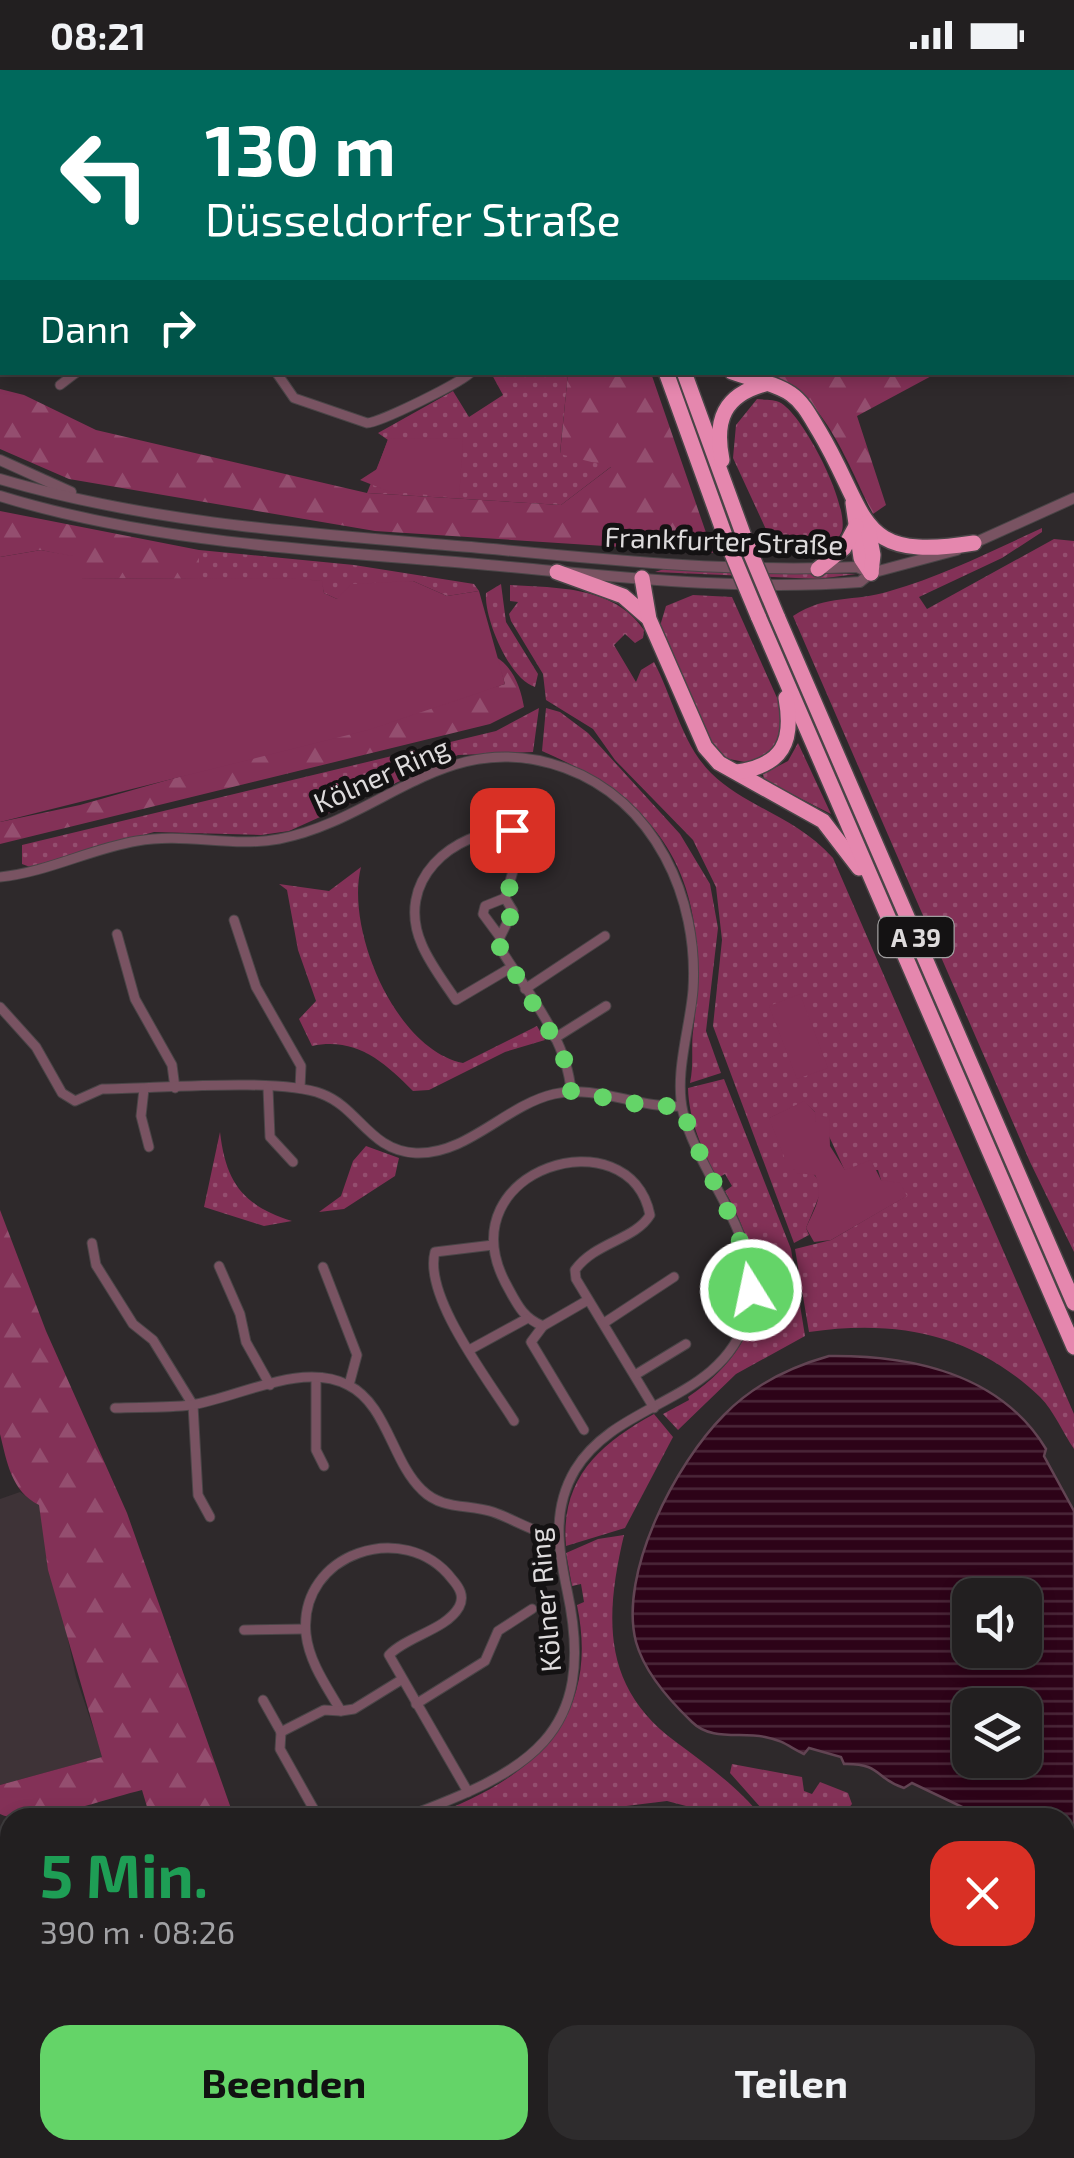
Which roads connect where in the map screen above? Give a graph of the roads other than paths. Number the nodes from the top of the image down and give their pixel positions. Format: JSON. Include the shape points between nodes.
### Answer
{"nodes":[{"id":1,"x":73,"y":375,"type":"edge"},
{"id":2,"x":278,"y":375,"type":"edge"},
{"id":3,"x":445,"y":375,"type":"edge"},
{"id":4,"x":469,"y":375,"type":"edge"},
{"id":5,"x":667,"y":375,"type":"edge"},
{"id":6,"x":685,"y":375,"type":"edge"},
{"id":7,"x":740,"y":375,"type":"edge"},
{"id":8,"x":765,"y":384,"type":"junction"},
{"id":9,"x":60,"y":385,"type":"dead end"},
{"id":10,"x":441,"y":387,"type":"junction"},
{"id":11,"x":0,"y":460,"type":"edge"},
{"id":12,"x":0,"y":479,"type":"edge"},
{"id":13,"x":0,"y":496,"type":"edge"},
{"id":14,"x":1074,"y":498,"type":"edge"},
{"id":15,"x":100,"y":503,"type":"junction"},
{"id":16,"x":732,"y":506,"type":"junction"},
{"id":17,"x":862,"y":524,"type":"junction"},
{"id":18,"x":974,"y":543,"type":"junction"},
{"id":19,"x":818,"y":569,"type":"junction"},
{"id":20,"x":643,"y":570,"type":"junction"},
{"id":21,"x":557,"y":572,"type":"junction"},
{"id":22,"x":871,"y":573,"type":"junction"},
{"id":23,"x":649,"y":619,"type":"junction"},
{"id":24,"x":782,"y":674,"type":"junction"},
{"id":25,"x":737,"y":772,"type":"junction"},
{"id":26,"x":0,"y":877,"type":"edge"},
{"id":27,"x":878,"y":896,"type":"junction"},
{"id":28,"x":506,"y":898,"type":"junction"},
{"id":29,"x":234,"y":920,"type":"dead end"},
{"id":30,"x":118,"y":934,"type":"dead end"},
{"id":31,"x":605,"y":936,"type":"dead end"},
{"id":32,"x":500,"y":937,"type":"junction"},
{"id":33,"x":512,"y":967,"type":"junction"},
{"id":34,"x":525,"y":989,"type":"junction"},
{"id":35,"x":606,"y":1006,"type":"dead end"},
{"id":36,"x":0,"y":1007,"type":"edge"},
{"id":37,"x":555,"y":1038,"type":"junction"},
{"id":38,"x":175,"y":1088,"type":"junction"},
{"id":39,"x":268,"y":1088,"type":"junction"},
{"id":40,"x":300,"y":1088,"type":"junction"},
{"id":41,"x":144,"y":1089,"type":"junction"},
{"id":42,"x":571,"y":1091,"type":"junction"},
{"id":43,"x":682,"y":1106,"type":"junction"},
{"id":44,"x":149,"y":1147,"type":"dead end"},
{"id":45,"x":292,"y":1162,"type":"dead end"},
{"id":46,"x":92,"y":1243,"type":"dead end"},
{"id":47,"x":493,"y":1246,"type":"junction"},
{"id":48,"x":218,"y":1266,"type":"dead end"},
{"id":49,"x":323,"y":1267,"type":"dead end"},
{"id":50,"x":674,"y":1277,"type":"dead end"},
{"id":51,"x":588,"y":1300,"type":"junction"},
{"id":52,"x":1074,"y":1303,"type":"edge"},
{"id":53,"x":526,"y":1319,"type":"junction"},
{"id":54,"x":604,"y":1323,"type":"junction"},
{"id":55,"x":543,"y":1326,"type":"junction"},
{"id":56,"x":686,"y":1344,"type":"dead end"},
{"id":57,"x":1074,"y":1347,"type":"edge"},
{"id":58,"x":471,"y":1349,"type":"junction"},
{"id":59,"x":635,"y":1375,"type":"junction"},
{"id":60,"x":316,"y":1378,"type":"junction"},
{"id":61,"x":270,"y":1385,"type":"junction"},
{"id":62,"x":350,"y":1385,"type":"junction"},
{"id":63,"x":193,"y":1405,"type":"junction"},
{"id":64,"x":114,"y":1408,"type":"dead end"},
{"id":65,"x":654,"y":1408,"type":"junction"},
{"id":66,"x":514,"y":1421,"type":"dead end"},
{"id":67,"x":584,"y":1430,"type":"dead end"},
{"id":68,"x":324,"y":1466,"type":"dead end"},
{"id":69,"x":210,"y":1517,"type":"dead end"},
{"id":70,"x":557,"y":1536,"type":"junction"},
{"id":71,"x":532,"y":1609,"type":"dead end"},
{"id":72,"x":305,"y":1629,"type":"junction"},
{"id":73,"x":244,"y":1630,"type":"dead end"},
{"id":74,"x":402,"y":1680,"type":"junction"},
{"id":75,"x":263,"y":1700,"type":"dead end"},
{"id":76,"x":416,"y":1704,"type":"junction"},
{"id":77,"x":341,"y":1711,"type":"junction"},
{"id":78,"x":281,"y":1732,"type":"junction"},
{"id":79,"x":468,"y":1792,"type":"junction"},
{"id":80,"x":313,"y":1808,"type":"edge"},
{"id":81,"x":428,"y":1808,"type":"edge"}],
"edges":[{"from":1,"to":9,"type":"street"},
{"from":2,"to":10,"type":"street","via":[[294,398],[367,423],[391,418]]},
{"from":3,"to":10,"type":"street"},
{"from":4,"to":10,"type":"street"},
{"from":5,"to":24,"type":"highway","number":"A 39","bridge":true},
{"from":6,"to":16,"type":"highway","number":"A 39"},
{"from":7,"to":8,"type":"highway"},
{"from":8,"to":16,"type":"highway","via":[[739,394],[722,413],[718,438]]},
{"from":8,"to":17,"type":"highway","via":[[806,409]]},
{"from":11,"to":15,"type":"street"},
{"from":12,"to":15,"type":"street","name":"Frankfurter Straße"},
{"from":13,"to":21,"type":"street","name":"Frankfurter Straße","via":[[110,522],[232,540]]},
{"from":14,"to":18,"type":"street"},
{"from":15,"to":20,"type":"street","name":"Frankfurter Straße"},
{"from":16,"to":52,"type":"highway","number":"A 39","bridge":true},
{"from":17,"to":18,"type":"highway","via":[[904,548]]},
{"from":17,"to":19,"type":"highway"},
{"from":17,"to":22,"type":"highway","via":[[861,558]]},
{"from":18,"to":22,"type":"street"},
{"from":19,"to":20,"type":"street","name":"Frankfurter Straße"},
{"from":19,"to":22,"type":"street","name":"Frankfurter Straße"},
{"from":20,"to":21,"type":"street","name":"Frankfurter Straße"},
{"from":20,"to":22,"type":"street","name":"Frankfurter Straße","via":[[820,585],[860,582]]},
{"from":20,"to":23,"type":"highway"},
{"from":21,"to":23,"type":"highway","via":[[623,596]]},
{"from":23,"to":25,"type":"highway","via":[[705,747]]},
{"from":24,"to":25,"type":"highway","via":[[788,744],[778,759]]},
{"from":24,"to":27,"type":"highway","number":"A 39"},
{"from":25,"to":27,"type":"highway","via":[[822,821]]},
{"from":26,"to":43,"type":"street","name":"Kölner Ring","via":[[138,840],[277,840],[430,772],[478,758],[517,756],[566,768],[599,784],[648,828],[682,896],[694,962]]},
{"from":27,"to":57,"type":"highway","number":"A 39"},
{"from":28,"to":32,"type":"street","via":[[513,911]]},
{"from":28,"to":32,"type":"street","via":[[491,901],[482,914]]},
{"from":28,"to":33,"type":"street","via":[[522,841],[512,830],[492,830],[442,854],[423,878],[415,914],[422,945],[456,1000]]},
{"from":29,"to":40,"type":"street","via":[[256,987],[301,1066]]},
{"from":30,"to":38,"type":"street","via":[[135,999],[172,1065]]},
{"from":31,"to":34,"type":"street"},
{"from":32,"to":33,"type":"street"},
{"from":33,"to":34,"type":"street"},
{"from":34,"to":37,"type":"street"},
{"from":35,"to":37,"type":"street"},
{"from":36,"to":41,"type":"street","via":[[36,1047],[62,1093],[75,1101],[102,1089]]},
{"from":37,"to":42,"type":"street"},
{"from":38,"to":39,"type":"street"},
{"from":38,"to":41,"type":"street"},
{"from":39,"to":40,"type":"street"},
{"from":39,"to":45,"type":"street","via":[[270,1137]]},
{"from":40,"to":42,"type":"street","via":[[336,1101],[381,1144],[414,1153],[454,1145],[524,1104]]},
{"from":41,"to":44,"type":"street","via":[[141,1116]]},
{"from":42,"to":43,"type":"street"},
{"from":43,"to":65,"type":"street","name":"Kölner Ring","via":[[740,1235],[751,1290],[738,1338],[724,1359]]},
{"from":46,"to":63,"type":"street","via":[[96,1265]]},
{"from":47,"to":51,"type":"street","via":[[512,1190],[535,1172],[574,1161],[620,1174],[650,1215],[575,1270]]},
{"from":47,"to":53,"type":"street"},
{"from":47,"to":58,"type":"street","via":[[434,1252],[440,1297]]},
{"from":48,"to":61,"type":"street"},
{"from":49,"to":62,"type":"street","via":[[356,1355]]},
{"from":50,"to":54,"type":"street"},
{"from":51,"to":54,"type":"street"},
{"from":51,"to":55,"type":"street"},
{"from":53,"to":55,"type":"street"},
{"from":53,"to":58,"type":"street"},
{"from":54,"to":59,"type":"street"},
{"from":55,"to":67,"type":"street","via":[[531,1342]]},
{"from":56,"to":59,"type":"street"},
{"from":58,"to":66,"type":"street"},
{"from":59,"to":65,"type":"street"},
{"from":60,"to":61,"type":"street"},
{"from":60,"to":62,"type":"street"},
{"from":60,"to":68,"type":"street","via":[[316,1450]]},
{"from":61,"to":63,"type":"street"},
{"from":62,"to":70,"type":"street","via":[[374,1411],[422,1491],[448,1506],[487,1510]]},
{"from":63,"to":64,"type":"street"},
{"from":63,"to":69,"type":"street","via":[[198,1495]]},
{"from":65,"to":70,"type":"street","name":"Kölner Ring","via":[[584,1456],[562,1498]]},
{"from":70,"to":79,"type":"street","name":"Kölner Ring","via":[[577,1656],[570,1697],[548,1738]]},
{"from":71,"to":76,"type":"street","via":[[498,1631],[486,1662]]},
{"from":72,"to":73,"type":"street"},
{"from":72,"to":74,"type":"street","via":[[311,1598],[331,1569],[366,1549],[401,1547],[442,1566],[462,1594],[455,1612],[389,1655]]},
{"from":72,"to":77,"type":"street","via":[[314,1664]]},
{"from":74,"to":76,"type":"street"},
{"from":74,"to":77,"type":"street"},
{"from":75,"to":78,"type":"street"},
{"from":76,"to":79,"type":"street"},
{"from":77,"to":78,"type":"street","via":[[324,1710]]},
{"from":78,"to":80,"type":"street","via":[[280,1749]]},
{"from":79,"to":81,"type":"street","name":"Kölner Ring"}]}
